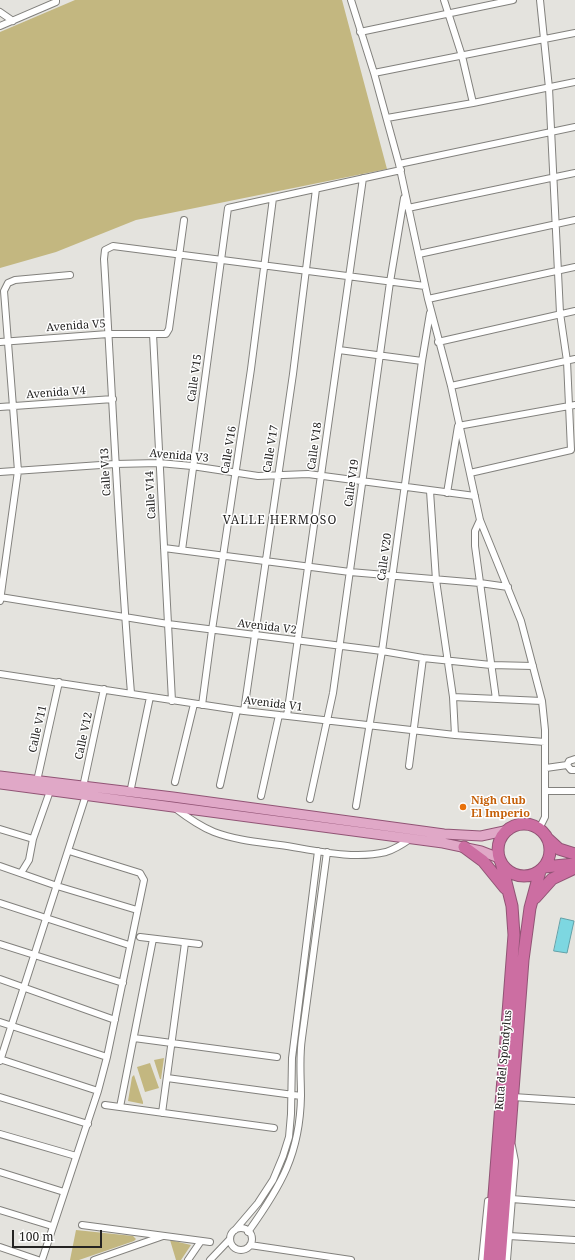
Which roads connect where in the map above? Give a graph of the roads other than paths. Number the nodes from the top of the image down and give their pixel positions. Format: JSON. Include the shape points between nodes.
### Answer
{"nodes":[{"id":1,"x":56,"y":0,"type":"edge"},
{"id":2,"x":350,"y":0,"type":"edge"},
{"id":3,"x":444,"y":0,"type":"edge"},
{"id":4,"x":513,"y":0,"type":"edge"},
{"id":5,"x":540,"y":0,"type":"edge"},
{"id":6,"x":0,"y":12,"type":"edge"},
{"id":7,"x":449,"y":14,"type":"junction"},
{"id":8,"x":13,"y":21,"type":"junction"},
{"id":9,"x":0,"y":26,"type":"edge"},
{"id":10,"x":360,"y":32,"type":"junction"},
{"id":11,"x":575,"y":33,"type":"edge"},
{"id":12,"x":544,"y":40,"type":"junction"},
{"id":13,"x":462,"y":56,"type":"junction"},
{"id":14,"x":374,"y":73,"type":"junction"},
{"id":15,"x":575,"y":82,"type":"edge"},
{"id":16,"x":549,"y":88,"type":"junction"},
{"id":17,"x":473,"y":103,"type":"junction"},
{"id":18,"x":387,"y":118,"type":"junction"},
{"id":19,"x":575,"y":128,"type":"edge"},
{"id":20,"x":550,"y":133,"type":"junction"},
{"id":21,"x":400,"y":167,"type":"junction"},
{"id":22,"x":575,"y":173,"type":"edge"},
{"id":23,"x":363,"y":178,"type":"junction"},
{"id":24,"x":553,"y":178,"type":"junction"},
{"id":25,"x":316,"y":189,"type":"junction"},
{"id":26,"x":405,"y":193,"type":"junction"},
{"id":27,"x":273,"y":198,"type":"junction"},
{"id":28,"x":408,"y":208,"type":"junction"},
{"id":29,"x":184,"y":220,"type":"dead end"},
{"id":30,"x":575,"y":220,"type":"edge"},
{"id":31,"x":556,"y":224,"type":"junction"},
{"id":32,"x":419,"y":254,"type":"junction"},
{"id":33,"x":179,"y":255,"type":"junction"},
{"id":34,"x":222,"y":261,"type":"junction"},
{"id":35,"x":264,"y":266,"type":"junction"},
{"id":36,"x":575,"y":267,"type":"edge"},
{"id":37,"x":558,"y":270,"type":"junction"},
{"id":38,"x":306,"y":271,"type":"junction"},
{"id":39,"x":70,"y":275,"type":"dead end"},
{"id":40,"x":349,"y":277,"type":"junction"},
{"id":41,"x":390,"y":282,"type":"junction"},
{"id":42,"x":425,"y":286,"type":"junction"},
{"id":43,"x":428,"y":299,"type":"junction"},
{"id":44,"x":431,"y":309,"type":"junction"},
{"id":45,"x":575,"y":310,"type":"edge"},
{"id":46,"x":560,"y":313,"type":"junction"},
{"id":47,"x":108,"y":334,"type":"junction"},
{"id":48,"x":153,"y":334,"type":"junction"},
{"id":49,"x":8,"y":341,"type":"junction"},
{"id":50,"x":0,"y":342,"type":"edge"},
{"id":51,"x":438,"y":342,"type":"junction"},
{"id":52,"x":339,"y":350,"type":"junction"},
{"id":53,"x":380,"y":356,"type":"junction"},
{"id":54,"x":575,"y":359,"type":"edge"},
{"id":55,"x":422,"y":361,"type":"junction"},
{"id":56,"x":567,"y":361,"type":"junction"},
{"id":57,"x":451,"y":386,"type":"junction"},
{"id":58,"x":112,"y":399,"type":"junction"},
{"id":59,"x":13,"y":406,"type":"junction"},
{"id":60,"x":572,"y":406,"type":"edge"},
{"id":61,"x":0,"y":407,"type":"edge"},
{"id":62,"x":458,"y":426,"type":"junction"},
{"id":63,"x":573,"y":450,"type":"edge"},
{"id":64,"x":159,"y":463,"type":"junction"},
{"id":65,"x":115,"y":464,"type":"junction"},
{"id":66,"x":192,"y":466,"type":"junction"},
{"id":67,"x":18,"y":471,"type":"junction"},
{"id":68,"x":0,"y":472,"type":"edge"},
{"id":69,"x":235,"y":472,"type":"junction"},
{"id":70,"x":470,"y":473,"type":"junction"},
{"id":71,"x":277,"y":475,"type":"junction"},
{"id":72,"x":321,"y":475,"type":"junction"},
{"id":73,"x":362,"y":481,"type":"junction"},
{"id":74,"x":404,"y":487,"type":"junction"},
{"id":75,"x":430,"y":491,"type":"junction"},
{"id":76,"x":447,"y":493,"type":"junction"},
{"id":77,"x":475,"y":496,"type":"junction"},
{"id":78,"x":480,"y":520,"type":"junction"},
{"id":79,"x":164,"y":548,"type":"junction"},
{"id":80,"x":182,"y":550,"type":"junction"},
{"id":81,"x":223,"y":555,"type":"junction"},
{"id":82,"x":265,"y":561,"type":"junction"},
{"id":83,"x":308,"y":566,"type":"junction"},
{"id":84,"x":350,"y":572,"type":"junction"},
{"id":85,"x":392,"y":577,"type":"junction"},
{"id":86,"x":436,"y":580,"type":"junction"},
{"id":87,"x":480,"y":583,"type":"junction"},
{"id":88,"x":508,"y":587,"type":"junction"},
{"id":89,"x":0,"y":597,"type":"edge"},
{"id":90,"x":0,"y":601,"type":"edge"},
{"id":91,"x":125,"y":617,"type":"junction"},
{"id":92,"x":168,"y":624,"type":"junction"},
{"id":93,"x":212,"y":630,"type":"junction"},
{"id":94,"x":254,"y":635,"type":"junction"},
{"id":95,"x":297,"y":640,"type":"junction"},
{"id":96,"x":340,"y":645,"type":"junction"},
{"id":97,"x":382,"y":650,"type":"junction"},
{"id":98,"x":423,"y":658,"type":"junction"},
{"id":99,"x":447,"y":660,"type":"junction"},
{"id":100,"x":491,"y":665,"type":"junction"},
{"id":101,"x":533,"y":666,"type":"junction"},
{"id":102,"x":0,"y":674,"type":"edge"},
{"id":103,"x":59,"y":682,"type":"junction"},
{"id":104,"x":104,"y":689,"type":"junction"},
{"id":105,"x":131,"y":693,"type":"junction"},
{"id":106,"x":150,"y":697,"type":"junction"},
{"id":107,"x":453,"y":697,"type":"junction"},
{"id":108,"x":496,"y":699,"type":"junction"},
{"id":109,"x":172,"y":700,"type":"junction"},
{"id":110,"x":542,"y":701,"type":"junction"},
{"id":111,"x":194,"y":704,"type":"junction"},
{"id":112,"x":202,"y":705,"type":"junction"},
{"id":113,"x":237,"y":710,"type":"junction"},
{"id":114,"x":244,"y":711,"type":"junction"},
{"id":115,"x":279,"y":715,"type":"junction"},
{"id":116,"x":287,"y":716,"type":"junction"},
{"id":117,"x":327,"y":720,"type":"junction"},
{"id":118,"x":371,"y":725,"type":"junction"},
{"id":119,"x":414,"y":730,"type":"junction"},
{"id":120,"x":455,"y":735,"type":"junction"},
{"id":121,"x":545,"y":742,"type":"junction"},
{"id":122,"x":575,"y":759,"type":"edge"},
{"id":123,"x":567,"y":765,"type":"junction"},
{"id":124,"x":409,"y":766,"type":"dead end"},
{"id":125,"x":546,"y":768,"type":"junction"},
{"id":126,"x":575,"y":770,"type":"edge"},
{"id":127,"x":0,"y":776,"type":"edge"},
{"id":128,"x":37,"y":781,"type":"junction"},
{"id":129,"x":175,"y":782,"type":"dead end"},
{"id":130,"x":0,"y":784,"type":"edge"},
{"id":131,"x":220,"y":784,"type":"dead end"},
{"id":132,"x":50,"y":791,"type":"junction"},
{"id":133,"x":84,"y":791,"type":"junction"},
{"id":134,"x":545,"y":791,"type":"junction"},
{"id":135,"x":575,"y":791,"type":"edge"},
{"id":136,"x":130,"y":793,"type":"junction"},
{"id":137,"x":262,"y":796,"type":"dead end"},
{"id":138,"x":310,"y":799,"type":"dead end"},
{"id":139,"x":356,"y":806,"type":"dead end"},
{"id":140,"x":174,"y":807,"type":"junction"},
{"id":141,"x":0,"y":829,"type":"edge"},
{"id":142,"x":539,"y":829,"type":"junction"},
{"id":143,"x":509,"y":830,"type":"junction"},
{"id":144,"x":547,"y":838,"type":"junction"},
{"id":145,"x":33,"y":839,"type":"junction"},
{"id":146,"x":410,"y":839,"type":"junction"},
{"id":147,"x":464,"y":847,"type":"junction"},
{"id":148,"x":69,"y":851,"type":"junction"},
{"id":149,"x":318,"y":851,"type":"junction"},
{"id":150,"x":327,"y":852,"type":"junction"},
{"id":151,"x":575,"y":854,"type":"edge"},
{"id":152,"x":500,"y":860,"type":"junction"},
{"id":153,"x":575,"y":864,"type":"edge"},
{"id":154,"x":0,"y":866,"type":"edge"},
{"id":155,"x":575,"y":868,"type":"edge"},
{"id":156,"x":542,"y":869,"type":"junction"},
{"id":157,"x":21,"y":872,"type":"junction"},
{"id":158,"x":57,"y":886,"type":"junction"},
{"id":159,"x":509,"y":893,"type":"junction"},
{"id":160,"x":532,"y":902,"type":"junction"},
{"id":161,"x":0,"y":903,"type":"edge"},
{"id":162,"x":137,"y":910,"type":"junction"},
{"id":163,"x":46,"y":919,"type":"junction"},
{"id":164,"x":140,"y":937,"type":"dead end"},
{"id":165,"x":153,"y":939,"type":"junction"},
{"id":166,"x":185,"y":942,"type":"junction"},
{"id":167,"x":0,"y":944,"type":"edge"},
{"id":168,"x":199,"y":944,"type":"dead end"},
{"id":169,"x":129,"y":945,"type":"junction"},
{"id":170,"x":35,"y":954,"type":"junction"},
{"id":171,"x":0,"y":979,"type":"edge"},
{"id":172,"x":123,"y":983,"type":"junction"},
{"id":173,"x":24,"y":987,"type":"junction"},
{"id":174,"x":115,"y":1020,"type":"junction"},
{"id":175,"x":0,"y":1022,"type":"edge"},
{"id":176,"x":11,"y":1026,"type":"junction"},
{"id":177,"x":512,"y":1028,"type":"junction"},
{"id":178,"x":134,"y":1038,"type":"junction"},
{"id":179,"x":172,"y":1043,"type":"junction"},
{"id":180,"x":107,"y":1056,"type":"junction"},
{"id":181,"x":277,"y":1057,"type":"dead end"},
{"id":182,"x":0,"y":1060,"type":"edge"},
{"id":183,"x":167,"y":1078,"type":"junction"},
{"id":184,"x":98,"y":1091,"type":"junction"},
{"id":185,"x":292,"y":1094,"type":"junction"},
{"id":186,"x":301,"y":1096,"type":"junction"},
{"id":187,"x":0,"y":1097,"type":"edge"},
{"id":188,"x":512,"y":1098,"type":"junction"},
{"id":189,"x":575,"y":1101,"type":"edge"},
{"id":190,"x":105,"y":1105,"type":"dead end"},
{"id":191,"x":120,"y":1107,"type":"junction"},
{"id":192,"x":162,"y":1113,"type":"junction"},
{"id":193,"x":88,"y":1124,"type":"junction"},
{"id":194,"x":274,"y":1128,"type":"dead end"},
{"id":195,"x":0,"y":1134,"type":"edge"},
{"id":196,"x":498,"y":1135,"type":"junction"},
{"id":197,"x":510,"y":1135,"type":"junction"},
{"id":198,"x":76,"y":1156,"type":"junction"},
{"id":199,"x":0,"y":1172,"type":"edge"},
{"id":200,"x":64,"y":1192,"type":"junction"},
{"id":201,"x":512,"y":1199,"type":"junction"},
{"id":202,"x":575,"y":1204,"type":"edge"},
{"id":203,"x":0,"y":1210,"type":"edge"},
{"id":204,"x":82,"y":1225,"type":"dead end"},
{"id":205,"x":52,"y":1226,"type":"junction"},
{"id":206,"x":235,"y":1230,"type":"junction"},
{"id":207,"x":248,"y":1232,"type":"junction"},
{"id":208,"x":165,"y":1235,"type":"junction"},
{"id":209,"x":509,"y":1236,"type":"junction"},
{"id":210,"x":230,"y":1239,"type":"junction"},
{"id":211,"x":575,"y":1240,"type":"edge"},
{"id":212,"x":201,"y":1241,"type":"junction"},
{"id":213,"x":210,"y":1242,"type":"dead end"},
{"id":214,"x":250,"y":1244,"type":"junction"},
{"id":215,"x":0,"y":1247,"type":"edge"},
{"id":216,"x":38,"y":1260,"type":"edge"},
{"id":217,"x":42,"y":1260,"type":"edge"},
{"id":218,"x":94,"y":1260,"type":"edge"},
{"id":219,"x":188,"y":1260,"type":"edge"},
{"id":220,"x":210,"y":1260,"type":"edge"},
{"id":221,"x":351,"y":1260,"type":"edge"},
{"id":222,"x":482,"y":1260,"type":"edge"},
{"id":223,"x":489,"y":1260,"type":"edge"},
{"id":224,"x":500,"y":1260,"type":"edge"},
{"id":225,"x":507,"y":1260,"type":"edge"}],
"edges":[{"from":1,"to":8,"type":"street"},
{"from":2,"to":10,"type":"street"},
{"from":3,"to":7,"type":"street"},
{"from":4,"to":7,"type":"street"},
{"from":5,"to":12,"type":"street"},
{"from":6,"to":8,"type":"street"},
{"from":7,"to":10,"type":"street"},
{"from":7,"to":13,"type":"street"},
{"from":8,"to":9,"type":"street"},
{"from":10,"to":14,"type":"street"},
{"from":11,"to":12,"type":"street"},
{"from":12,"to":13,"type":"street"},
{"from":12,"to":16,"type":"street"},
{"from":13,"to":14,"type":"street"},
{"from":13,"to":17,"type":"street"},
{"from":14,"to":18,"type":"street"},
{"from":15,"to":16,"type":"street"},
{"from":16,"to":17,"type":"street"},
{"from":16,"to":20,"type":"street"},
{"from":17,"to":18,"type":"street"},
{"from":18,"to":21,"type":"street"},
{"from":19,"to":20,"type":"street"},
{"from":20,"to":21,"type":"street"},
{"from":20,"to":24,"type":"street"},
{"from":21,"to":23,"type":"street"},
{"from":21,"to":26,"type":"street"},
{"from":22,"to":24,"type":"street"},
{"from":23,"to":25,"type":"street"},
{"from":23,"to":40,"type":"street","name":"Calle V18"},
{"from":24,"to":28,"type":"street"},
{"from":24,"to":31,"type":"street"},
{"from":25,"to":27,"type":"street"},
{"from":25,"to":38,"type":"street","name":"Calle V17"},
{"from":26,"to":28,"type":"street"},
{"from":26,"to":41,"type":"street","name":"Calle V19"},
{"from":27,"to":34,"type":"street","name":"Calle V15","via":[[228,208]]},
{"from":27,"to":35,"type":"street","name":"Calle V16"},
{"from":28,"to":32,"type":"street"},
{"from":29,"to":33,"type":"street"},
{"from":30,"to":31,"type":"street"},
{"from":31,"to":32,"type":"street"},
{"from":31,"to":37,"type":"street"},
{"from":32,"to":42,"type":"street"},
{"from":33,"to":34,"type":"street"},
{"from":33,"to":47,"type":"street","name":"Calle V13","via":[[113,246],[105,250]]},
{"from":33,"to":48,"type":"street","via":[[169,329],[166,334]]},
{"from":34,"to":35,"type":"street"},
{"from":34,"to":66,"type":"street","name":"Calle V15"},
{"from":35,"to":38,"type":"street"},
{"from":35,"to":69,"type":"street","name":"Calle V16"},
{"from":36,"to":37,"type":"street"},
{"from":37,"to":43,"type":"street"},
{"from":37,"to":46,"type":"street"},
{"from":38,"to":40,"type":"street"},
{"from":38,"to":71,"type":"street","name":"Calle V17"},
{"from":39,"to":49,"type":"street","via":[[15,280],[8,283],[4,291]]},
{"from":40,"to":41,"type":"street"},
{"from":40,"to":52,"type":"street","name":"Calle V18"},
{"from":41,"to":42,"type":"street"},
{"from":41,"to":53,"type":"street","name":"Calle V19"},
{"from":42,"to":43,"type":"street"},
{"from":43,"to":44,"type":"street"},
{"from":44,"to":51,"type":"street"},
{"from":44,"to":55,"type":"street","name":"Calle V20"},
{"from":45,"to":46,"type":"street"},
{"from":46,"to":51,"type":"street"},
{"from":46,"to":56,"type":"street"},
{"from":47,"to":48,"type":"street","name":"Avenida V5"},
{"from":47,"to":49,"type":"street","name":"Avenida V5"},
{"from":47,"to":58,"type":"street","name":"Calle V13"},
{"from":48,"to":64,"type":"street","name":"Calle V14"},
{"from":49,"to":50,"type":"street","name":"Avenida V5"},
{"from":49,"to":59,"type":"street"},
{"from":51,"to":57,"type":"street"},
{"from":52,"to":53,"type":"street"},
{"from":52,"to":72,"type":"street","name":"Calle V18"},
{"from":53,"to":55,"type":"street"},
{"from":53,"to":73,"type":"street","name":"Calle V19"},
{"from":54,"to":56,"type":"street"},
{"from":55,"to":74,"type":"street","name":"Calle V20"},
{"from":56,"to":57,"type":"street"},
{"from":56,"to":60,"type":"street"},
{"from":57,"to":62,"type":"street"},
{"from":58,"to":59,"type":"street","name":"Avenida V4"},
{"from":58,"to":65,"type":"street","name":"Calle V13"},
{"from":59,"to":61,"type":"street","name":"Avenida V4"},
{"from":59,"to":67,"type":"street"},
{"from":60,"to":62,"type":"street"},
{"from":60,"to":63,"type":"street"},
{"from":62,"to":70,"type":"street"},
{"from":62,"to":76,"type":"street"},
{"from":63,"to":70,"type":"street"},
{"from":64,"to":65,"type":"street","name":"Avenida V3"},
{"from":64,"to":66,"type":"street","name":"Avenida V3"},
{"from":64,"to":79,"type":"street","name":"Calle V14"},
{"from":65,"to":67,"type":"street","name":"Avenida V3"},
{"from":65,"to":91,"type":"street","name":"Calle V13"},
{"from":66,"to":69,"type":"street","name":"Avenida V3"},
{"from":66,"to":80,"type":"street","name":"Calle V15"},
{"from":67,"to":68,"type":"street","name":"Avenida V3"},
{"from":67,"to":89,"type":"street"},
{"from":69,"to":71,"type":"street","name":"Avenida V3","via":[[258,476]]},
{"from":69,"to":81,"type":"street","name":"Calle V16"},
{"from":70,"to":77,"type":"street"},
{"from":71,"to":72,"type":"street","name":"Avenida V3"},
{"from":71,"to":82,"type":"street","name":"Calle V17"},
{"from":72,"to":73,"type":"street","name":"Avenida V3"},
{"from":72,"to":83,"type":"street","name":"Calle V18"},
{"from":73,"to":74,"type":"street","name":"Avenida V3"},
{"from":73,"to":84,"type":"street","name":"Calle V19"},
{"from":74,"to":75,"type":"street","name":"Avenida V3"},
{"from":74,"to":85,"type":"street","name":"Calle V20"},
{"from":75,"to":76,"type":"street","name":"Avenida V3"},
{"from":75,"to":86,"type":"street"},
{"from":76,"to":77,"type":"street","name":"Avenida V3"},
{"from":77,"to":78,"type":"street"},
{"from":78,"to":87,"type":"street","via":[[475,531]]},
{"from":78,"to":88,"type":"street"},
{"from":79,"to":80,"type":"street"},
{"from":79,"to":92,"type":"street","name":"Calle V14"},
{"from":80,"to":81,"type":"street"},
{"from":81,"to":82,"type":"street"},
{"from":81,"to":93,"type":"street","name":"Calle V16"},
{"from":82,"to":83,"type":"street"},
{"from":82,"to":94,"type":"street","name":"Calle V17"},
{"from":83,"to":84,"type":"street"},
{"from":83,"to":95,"type":"street","name":"Calle V18"},
{"from":84,"to":85,"type":"street"},
{"from":84,"to":96,"type":"street","name":"Calle V19"},
{"from":85,"to":86,"type":"street"},
{"from":85,"to":97,"type":"street","name":"Calle V20"},
{"from":86,"to":87,"type":"street"},
{"from":86,"to":99,"type":"street"},
{"from":87,"to":88,"type":"street"},
{"from":87,"to":100,"type":"street"},
{"from":88,"to":101,"type":"street","via":[[521,620]]},
{"from":89,"to":90,"type":"street"},
{"from":89,"to":91,"type":"street","name":"Avenida V2"},
{"from":91,"to":92,"type":"street","name":"Avenida V2"},
{"from":91,"to":105,"type":"street","name":"Calle V13"},
{"from":92,"to":93,"type":"street","name":"Avenida V2"},
{"from":92,"to":109,"type":"street","name":"Calle V14"},
{"from":93,"to":94,"type":"street","name":"Avenida V2"},
{"from":93,"to":112,"type":"street","name":"Calle V16"},
{"from":94,"to":95,"type":"street","name":"Avenida V2"},
{"from":94,"to":114,"type":"street","name":"Calle V17"},
{"from":95,"to":96,"type":"street","name":"Avenida V2"},
{"from":95,"to":116,"type":"street","name":"Calle V18"},
{"from":96,"to":97,"type":"street","name":"Avenida V2"},
{"from":96,"to":117,"type":"street","name":"Calle V19"},
{"from":97,"to":98,"type":"street","name":"Avenida V2"},
{"from":97,"to":118,"type":"street","name":"Calle V20"},
{"from":98,"to":99,"type":"street","name":"Avenida V2"},
{"from":98,"to":119,"type":"street"},
{"from":99,"to":100,"type":"street","name":"Avenida V2"},
{"from":99,"to":107,"type":"street"},
{"from":100,"to":101,"type":"street","name":"Avenida V2"},
{"from":100,"to":108,"type":"street"},
{"from":101,"to":110,"type":"street"},
{"from":102,"to":103,"type":"street","name":"Avenida V1"},
{"from":103,"to":104,"type":"street","name":"Avenida V1"},
{"from":103,"to":128,"type":"street","name":"Calle V11"},
{"from":104,"to":105,"type":"street","name":"Avenida V1"},
{"from":104,"to":133,"type":"street","name":"Calle V12"},
{"from":105,"to":106,"type":"street","name":"Avenida V1"},
{"from":106,"to":109,"type":"street","name":"Avenida V1"},
{"from":106,"to":136,"type":"street"},
{"from":107,"to":108,"type":"street"},
{"from":107,"to":120,"type":"street"},
{"from":108,"to":110,"type":"street"},
{"from":109,"to":111,"type":"street","name":"Avenida V1"},
{"from":110,"to":121,"type":"street"},
{"from":111,"to":112,"type":"street","name":"Avenida V1"},
{"from":111,"to":129,"type":"street"},
{"from":112,"to":113,"type":"street","name":"Avenida V1"},
{"from":113,"to":114,"type":"street","name":"Avenida V1"},
{"from":113,"to":131,"type":"street"},
{"from":114,"to":115,"type":"street","name":"Avenida V1"},
{"from":115,"to":116,"type":"street","name":"Avenida V1"},
{"from":115,"to":137,"type":"street"},
{"from":116,"to":117,"type":"street","name":"Avenida V1"},
{"from":117,"to":118,"type":"street","name":"Avenida V1"},
{"from":117,"to":138,"type":"street","name":"Calle V19"},
{"from":118,"to":119,"type":"street","name":"Avenida V1"},
{"from":118,"to":139,"type":"street","name":"Calle V20"},
{"from":119,"to":120,"type":"street","name":"Avenida V1"},
{"from":119,"to":124,"type":"street"},
{"from":120,"to":121,"type":"street","name":"Avenida V1"},
{"from":121,"to":125,"type":"street"},
{"from":122,"to":123,"type":"street","via":[[569,760]]},
{"from":123,"to":125,"type":"street"},
{"from":123,"to":126,"type":"street","via":[[571,770]]},
{"from":125,"to":134,"type":"street"},
{"from":127,"to":128,"type":"main road"},
{"from":128,"to":133,"type":"main road"},
{"from":130,"to":132,"type":"main road"},
{"from":132,"to":133,"type":"main road"},
{"from":132,"to":145,"type":"street"},
{"from":133,"to":136,"type":"main road"},
{"from":133,"to":140,"type":"main road"},
{"from":133,"to":148,"type":"street","name":"Calle V12"},
{"from":134,"to":135,"type":"street"},
{"from":134,"to":142,"type":"street","via":[[545,818]]},
{"from":136,"to":143,"type":"main road","via":[[173,796],[455,836],[488,835]]},
{"from":140,"to":146,"type":"main road"},
{"from":140,"to":149,"type":"street","via":[[194,823],[214,832],[235,838]]},
{"from":141,"to":145,"type":"street"},
{"from":142,"to":143,"type":"highway","via":[[520,825]]},
{"from":142,"to":144,"type":"highway"},
{"from":143,"to":152,"type":"highway","via":[[499,842]]},
{"from":144,"to":151,"type":"highway","via":[[559,849]]},
{"from":144,"to":156,"type":"highway","via":[[550,853]]},
{"from":145,"to":157,"type":"street","via":[[29,860]]},
{"from":146,"to":147,"type":"main road"},
{"from":146,"to":150,"type":"street","via":[[387,852]]},
{"from":147,"to":152,"type":"main road"},
{"from":147,"to":159,"type":"highway","via":[[491,869]]},
{"from":148,"to":158,"type":"street","name":"Calle V12"},
{"from":148,"to":162,"type":"street","via":[[140,873],[144,880]]},
{"from":149,"to":150,"type":"street"},
{"from":149,"to":185,"type":"street","via":[[292,1052]]},
{"from":150,"to":186,"type":"street","via":[[301,1041]]},
{"from":152,"to":156,"type":"highway","via":[[505,868],[518,876],[526,876]]},
{"from":152,"to":159,"type":"highway","name":"Ruta del Spóndylus"},
{"from":153,"to":156,"type":"highway"},
{"from":154,"to":157,"type":"street"},
{"from":155,"to":160,"type":"highway","via":[[552,879]]},
{"from":156,"to":160,"type":"highway","name":"Ruta del Spóndylus"},
{"from":157,"to":158,"type":"street"},
{"from":158,"to":162,"type":"street"},
{"from":158,"to":163,"type":"street","name":"Calle V12"},
{"from":159,"to":177,"type":"highway","name":"Ruta del Spóndylus","via":[[514,919]]},
{"from":160,"to":177,"type":"highway","name":"Ruta del Spóndylus"},
{"from":161,"to":163,"type":"street"},
{"from":162,"to":169,"type":"street"},
{"from":163,"to":169,"type":"street"},
{"from":163,"to":170,"type":"street","name":"Calle V12"},
{"from":164,"to":165,"type":"street"},
{"from":165,"to":166,"type":"street"},
{"from":165,"to":178,"type":"street"},
{"from":166,"to":168,"type":"street"},
{"from":166,"to":179,"type":"street"},
{"from":167,"to":170,"type":"street"},
{"from":169,"to":172,"type":"street"},
{"from":170,"to":172,"type":"street"},
{"from":170,"to":173,"type":"street","name":"Calle V12"},
{"from":171,"to":173,"type":"street"},
{"from":172,"to":174,"type":"street"},
{"from":173,"to":174,"type":"street"},
{"from":173,"to":176,"type":"street","name":"Calle V12"},
{"from":174,"to":180,"type":"street"},
{"from":175,"to":176,"type":"street"},
{"from":176,"to":180,"type":"street"},
{"from":176,"to":182,"type":"street","name":"Calle V12"},
{"from":177,"to":188,"type":"highway","name":"Ruta del Spóndylus"},
{"from":177,"to":196,"type":"highway","name":"Ruta del Spóndylus"},
{"from":178,"to":179,"type":"street"},
{"from":178,"to":191,"type":"street"},
{"from":179,"to":181,"type":"street"},
{"from":179,"to":183,"type":"street"},
{"from":180,"to":184,"type":"street"},
{"from":182,"to":184,"type":"street"},
{"from":183,"to":185,"type":"street"},
{"from":183,"to":192,"type":"street"},
{"from":184,"to":193,"type":"street"},
{"from":185,"to":186,"type":"street"},
{"from":185,"to":206,"type":"street","via":[[288,1137],[277,1172],[258,1202]]},
{"from":186,"to":207,"type":"street","via":[[297,1136],[290,1162],[275,1194]]},
{"from":187,"to":193,"type":"street"},
{"from":188,"to":189,"type":"street"},
{"from":188,"to":197,"type":"highway","name":"Ruta del Spóndylus"},
{"from":190,"to":191,"type":"street"},
{"from":191,"to":192,"type":"street"},
{"from":192,"to":194,"type":"street"},
{"from":193,"to":198,"type":"street"},
{"from":195,"to":198,"type":"street"},
{"from":196,"to":197,"type":"highway"},
{"from":196,"to":222,"type":"street","via":[[490,1181]]},
{"from":196,"to":223,"type":"highway","name":"Ruta del Spóndylus"},
{"from":197,"to":201,"type":"street","via":[[515,1161]]},
{"from":197,"to":224,"type":"highway","name":"Ruta del Spóndylus"},
{"from":198,"to":200,"type":"street"},
{"from":199,"to":200,"type":"street"},
{"from":200,"to":205,"type":"street"},
{"from":201,"to":202,"type":"street"},
{"from":201,"to":209,"type":"street"},
{"from":203,"to":205,"type":"street"},
{"from":204,"to":208,"type":"street"},
{"from":205,"to":217,"type":"street"},
{"from":206,"to":207,"type":"street","via":[[242,1229]]},
{"from":206,"to":210,"type":"street"},
{"from":207,"to":214,"type":"street","via":[[252,1238]]},
{"from":208,"to":212,"type":"street"},
{"from":208,"to":218,"type":"street"},
{"from":209,"to":211,"type":"street"},
{"from":209,"to":225,"type":"street"},
{"from":210,"to":214,"type":"street","via":[[232,1246],[238,1250],[245,1249]]},
{"from":210,"to":220,"type":"street"},
{"from":212,"to":213,"type":"street"},
{"from":212,"to":219,"type":"street"},
{"from":214,"to":221,"type":"street"},
{"from":215,"to":216,"type":"street"}]}
